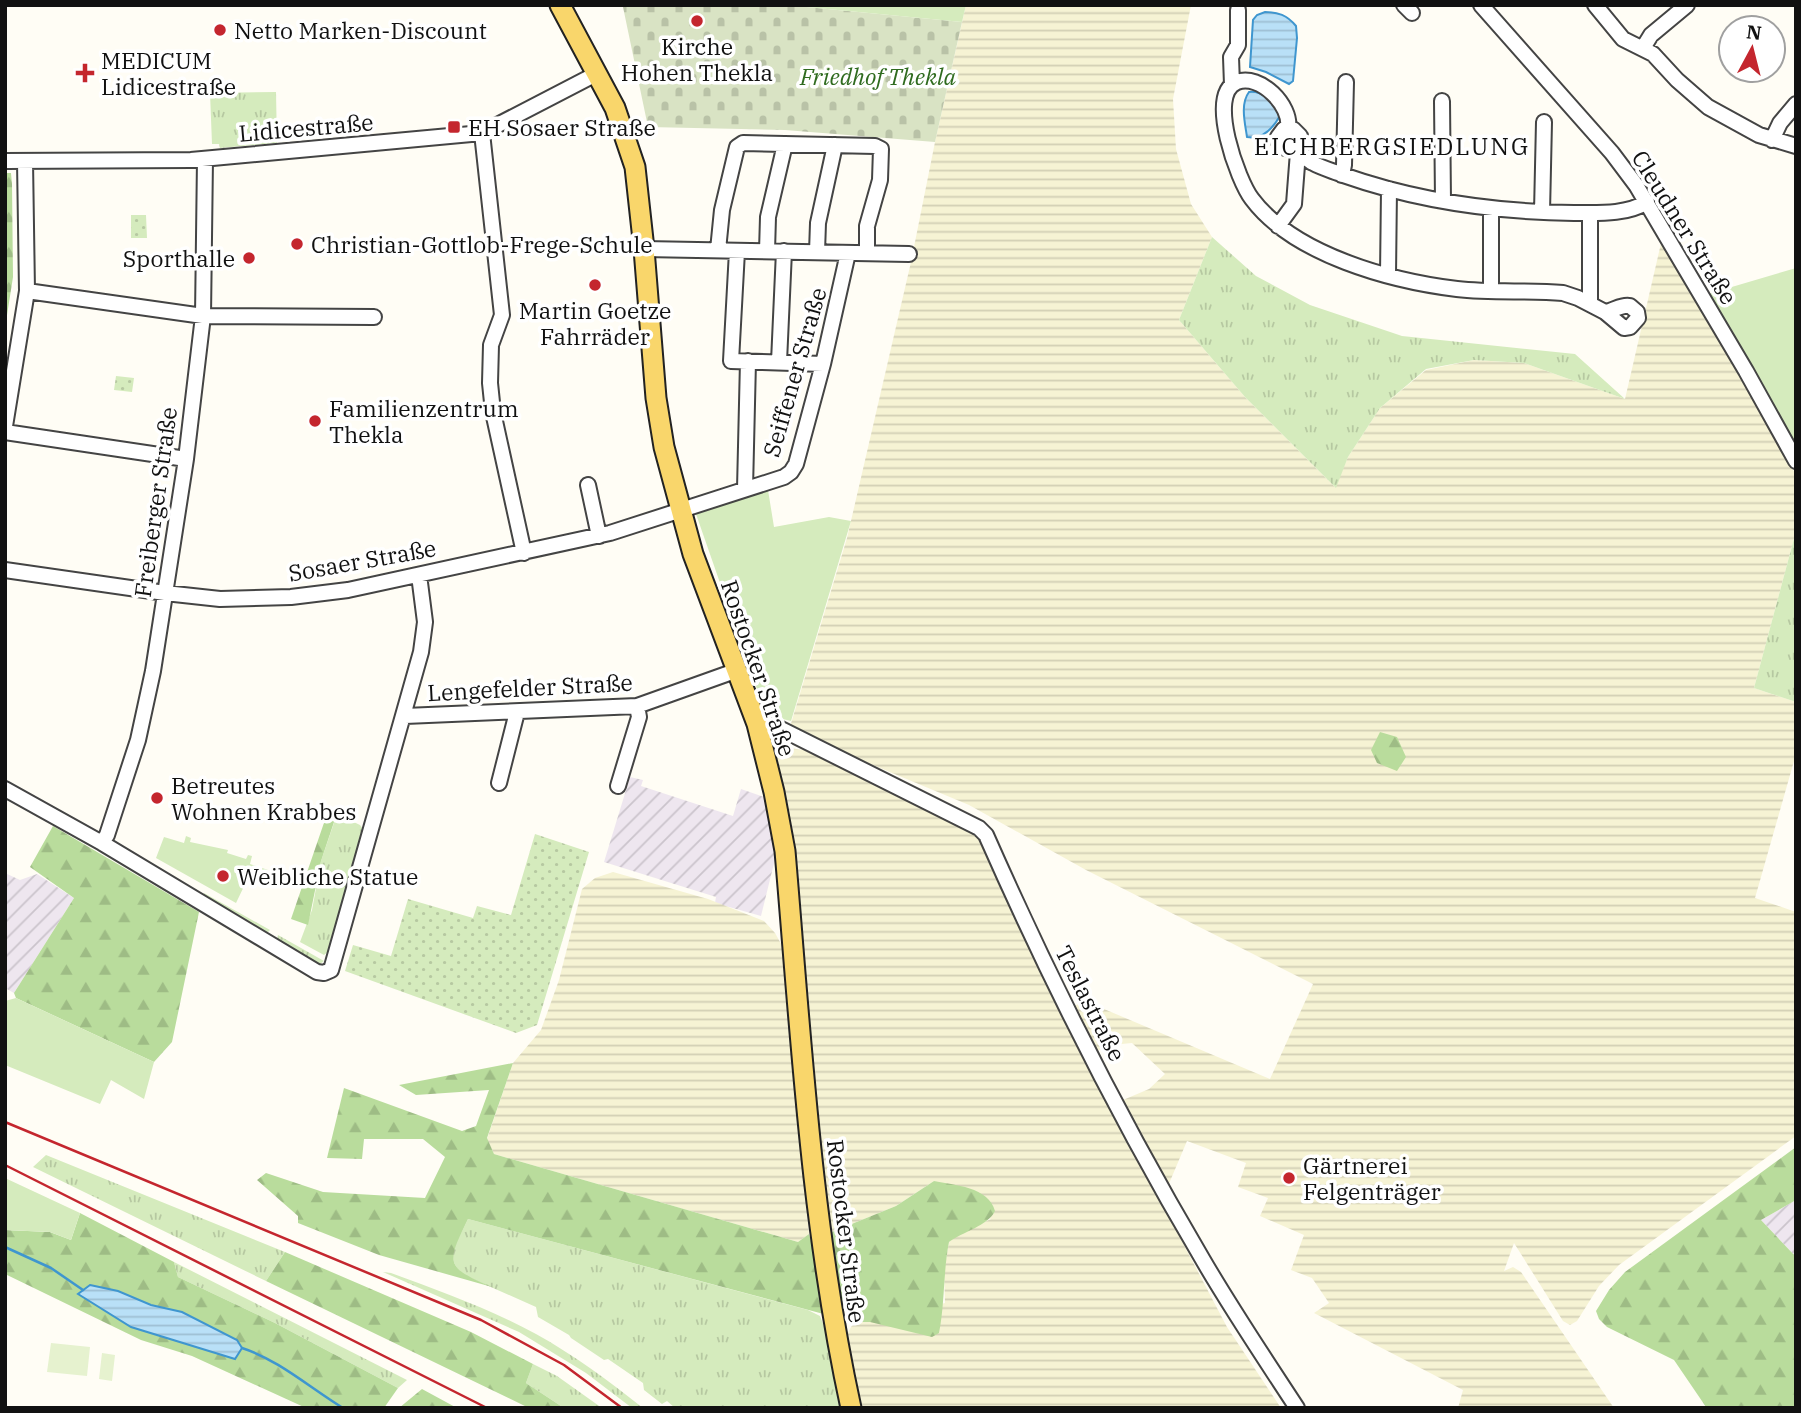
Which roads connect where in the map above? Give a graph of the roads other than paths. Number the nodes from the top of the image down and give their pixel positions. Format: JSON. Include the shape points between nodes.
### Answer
{"nodes":[{"id":1,"x":560,"y":5,"type":"edge"},
{"id":2,"x":1481,"y":5,"type":"edge"},
{"id":3,"x":1595,"y":5,"type":"edge"},
{"id":4,"x":1687,"y":5,"type":"edge"},
{"id":5,"x":1238,"y":10,"type":"dead end"},
{"id":6,"x":1643,"y":48,"type":"junction"},
{"id":7,"x":596,"y":74,"type":"junction"},
{"id":8,"x":1346,"y":82,"type":"dead end"},
{"id":9,"x":1232,"y":85,"type":"junction"},
{"id":10,"x":1442,"y":101,"type":"dead end"},
{"id":11,"x":1796,"y":104,"type":"edge"},
{"id":12,"x":1544,"y":122,"type":"dead end"},
{"id":13,"x":482,"y":133,"type":"junction"},
{"id":14,"x":1772,"y":140,"type":"junction"},
{"id":15,"x":785,"y":144,"type":"junction"},
{"id":16,"x":835,"y":145,"type":"junction"},
{"id":17,"x":1796,"y":146,"type":"edge"},
{"id":18,"x":1296,"y":150,"type":"junction"},
{"id":19,"x":205,"y":159,"type":"junction"},
{"id":20,"x":5,"y":161,"type":"edge"},
{"id":21,"x":25,"y":161,"type":"junction"},
{"id":22,"x":1342,"y":175,"type":"junction"},
{"id":23,"x":1389,"y":189,"type":"junction"},
{"id":24,"x":1443,"y":201,"type":"junction"},
{"id":25,"x":1647,"y":202,"type":"junction"},
{"id":26,"x":1491,"y":209,"type":"junction"},
{"id":27,"x":1542,"y":212,"type":"junction"},
{"id":28,"x":1590,"y":213,"type":"junction"},
{"id":29,"x":1278,"y":226,"type":"junction"},
{"id":30,"x":645,"y":249,"type":"junction"},
{"id":31,"x":718,"y":250,"type":"junction"},
{"id":32,"x":737,"y":251,"type":"junction"},
{"id":33,"x":767,"y":251,"type":"junction"},
{"id":34,"x":784,"y":251,"type":"junction"},
{"id":35,"x":817,"y":252,"type":"junction"},
{"id":36,"x":848,"y":253,"type":"junction"},
{"id":37,"x":867,"y":253,"type":"junction"},
{"id":38,"x":909,"y":254,"type":"dead end"},
{"id":39,"x":1388,"y":275,"type":"junction"},
{"id":40,"x":1491,"y":290,"type":"junction"},
{"id":41,"x":27,"y":291,"type":"junction"},
{"id":42,"x":1590,"y":304,"type":"junction"},
{"id":43,"x":1605,"y":312,"type":"dead end"},
{"id":44,"x":203,"y":316,"type":"junction"},
{"id":45,"x":374,"y":317,"type":"dead end"},
{"id":46,"x":748,"y":361,"type":"junction"},
{"id":47,"x":779,"y":362,"type":"junction"},
{"id":48,"x":822,"y":364,"type":"junction"},
{"id":49,"x":5,"y":426,"type":"edge"},
{"id":50,"x":5,"y":432,"type":"edge"},
{"id":51,"x":186,"y":459,"type":"junction"},
{"id":52,"x":1796,"y":461,"type":"edge"},
{"id":53,"x":588,"y":485,"type":"dead end"},
{"id":54,"x":745,"y":489,"type":"junction"},
{"id":55,"x":680,"y":511,"type":"junction"},
{"id":56,"x":599,"y":536,"type":"junction"},
{"id":57,"x":524,"y":553,"type":"junction"},
{"id":58,"x":5,"y":570,"type":"edge"},
{"id":59,"x":419,"y":575,"type":"junction"},
{"id":60,"x":164,"y":593,"type":"junction"},
{"id":61,"x":736,"y":671,"type":"junction"},
{"id":62,"x":637,"y":706,"type":"junction"},
{"id":63,"x":517,"y":712,"type":"junction"},
{"id":64,"x":405,"y":716,"type":"junction"},
{"id":65,"x":757,"y":724,"type":"junction"},
{"id":66,"x":499,"y":783,"type":"dead end"},
{"id":67,"x":618,"y":786,"type":"dead end"},
{"id":68,"x":5,"y":789,"type":"edge"},
{"id":69,"x":102,"y":843,"type":"junction"},
{"id":70,"x":851,"y":1408,"type":"edge"},
{"id":71,"x":1297,"y":1408,"type":"edge"}],
"edges":[{"from":1,"to":7,"type":"main road","name":"Rostocker Straße"},
{"from":2,"to":25,"type":"street","name":"Cleudner Straße","via":[[1612,153]]},
{"from":3,"to":6,"type":"street","via":[[1623,39]]},
{"from":4,"to":6,"type":"street","via":[[1651,35]]},
{"from":5,"to":9,"type":"street"},
{"from":6,"to":14,"type":"street","via":[[1708,107]]},
{"from":7,"to":13,"type":"street","name":"Lidicestraße"},
{"from":7,"to":30,"type":"main road","name":"Rostocker Straße","via":[[615,108],[635,167]]},
{"from":8,"to":22,"type":"street"},
{"from":9,"to":18,"type":"street","via":[[1245,81],[1269,90],[1281,101],[1289,128],[1300,136]]},
{"from":9,"to":29,"type":"street","via":[[1225,94],[1225,110],[1232,158],[1252,200]]},
{"from":10,"to":24,"type":"street"},
{"from":11,"to":14,"type":"street"},
{"from":12,"to":27,"type":"street"},
{"from":13,"to":19,"type":"street","name":"Lidicestraße"},
{"from":13,"to":57,"type":"street","via":[[502,315],[491,345],[490,383]]},
{"from":14,"to":17,"type":"street"},
{"from":15,"to":16,"type":"street"},
{"from":15,"to":31,"type":"street","via":[[743,143],[737,147]]},
{"from":15,"to":33,"type":"street","via":[[768,218]]},
{"from":16,"to":35,"type":"street","via":[[818,223]]},
{"from":16,"to":37,"type":"street","via":[[875,146],[882,152],[880,180],[867,226]]},
{"from":18,"to":22,"type":"street"},
{"from":18,"to":29,"type":"street","via":[[1294,204]]},
{"from":19,"to":21,"type":"street","name":"Lidicestraße"},
{"from":19,"to":44,"type":"street","name":"Freiberger Straße"},
{"from":20,"to":21,"type":"street","name":"Lidicestraße"},
{"from":21,"to":41,"type":"street"},
{"from":22,"to":23,"type":"street"},
{"from":23,"to":24,"type":"street"},
{"from":23,"to":39,"type":"street"},
{"from":24,"to":26,"type":"street"},
{"from":25,"to":28,"type":"street","via":[[1627,211]]},
{"from":25,"to":52,"type":"street","name":"Cleudner Straße"},
{"from":26,"to":27,"type":"street"},
{"from":26,"to":40,"type":"street"},
{"from":27,"to":28,"type":"street"},
{"from":28,"to":42,"type":"street"},
{"from":29,"to":39,"type":"street","via":[[1327,254]]},
{"from":30,"to":31,"type":"street"},
{"from":30,"to":55,"type":"main road","name":"Rostocker Straße","via":[[656,398]]},
{"from":31,"to":32,"type":"street"},
{"from":32,"to":33,"type":"street"},
{"from":32,"to":46,"type":"street","via":[[732,361]]},
{"from":33,"to":34,"type":"street"},
{"from":34,"to":35,"type":"street"},
{"from":34,"to":47,"type":"street"},
{"from":35,"to":36,"type":"street"},
{"from":36,"to":37,"type":"street"},
{"from":36,"to":48,"type":"street","name":"Seiffener Straße"},
{"from":37,"to":38,"type":"street"},
{"from":39,"to":40,"type":"street","via":[[1458,289]]},
{"from":40,"to":42,"type":"street","via":[[1563,293]]},
{"from":41,"to":44,"type":"street"},
{"from":41,"to":49,"type":"street"},
{"from":42,"to":43,"type":"street"},
{"from":44,"to":45,"type":"street"},
{"from":44,"to":51,"type":"street","name":"Freiberger Straße"},
{"from":46,"to":47,"type":"street"},
{"from":46,"to":54,"type":"street"},
{"from":47,"to":48,"type":"street"},
{"from":48,"to":54,"type":"street","name":"Seiffener Straße","via":[[796,464],[791,472]]},
{"from":50,"to":51,"type":"street"},
{"from":51,"to":60,"type":"street","name":"Freiberger Straße"},
{"from":53,"to":56,"type":"street"},
{"from":54,"to":55,"type":"street","name":"Seiffener Straße"},
{"from":55,"to":56,"type":"street","name":"Sosaer Straße"},
{"from":55,"to":61,"type":"main road","name":"Rostocker Straße"},
{"from":56,"to":57,"type":"street","name":"Sosaer Straße"},
{"from":57,"to":59,"type":"street","name":"Sosaer Straße"},
{"from":58,"to":60,"type":"street","name":"Sosaer Straße"},
{"from":59,"to":60,"type":"street","name":"Sosaer Straße","via":[[291,597],[220,599]]},
{"from":59,"to":64,"type":"street","via":[[424,634]]},
{"from":60,"to":69,"type":"street","name":"Freiberger Straße","via":[[139,737]]},
{"from":61,"to":62,"type":"street","name":"Lengefelder Straße"},
{"from":61,"to":65,"type":"main road","name":"Rostocker Straße"},
{"from":62,"to":63,"type":"street","name":"Lengefelder Straße"},
{"from":62,"to":67,"type":"street","via":[[639,717]]},
{"from":63,"to":64,"type":"street","name":"Lengefelder Straße"},
{"from":63,"to":66,"type":"street"},
{"from":64,"to":69,"type":"street","via":[[331,970],[324,974]]},
{"from":65,"to":70,"type":"main road","name":"Rostocker Straße","via":[[785,850],[817,1209],[831,1316]]},
{"from":65,"to":71,"type":"street","name":"Teslastraße","via":[[775,726],[986,835],[1086,1045],[1168,1198]]},
{"from":68,"to":69,"type":"street"}]}
